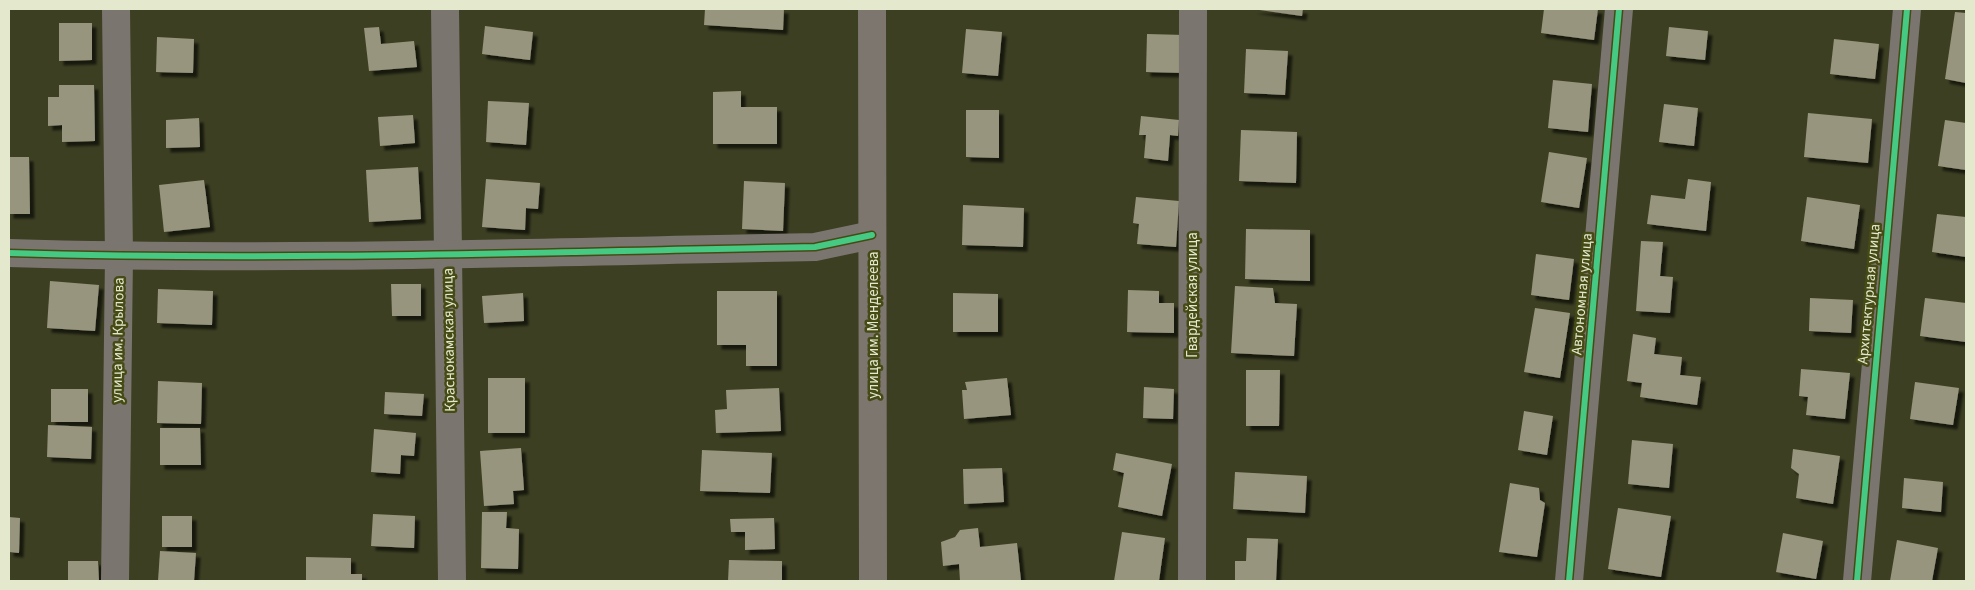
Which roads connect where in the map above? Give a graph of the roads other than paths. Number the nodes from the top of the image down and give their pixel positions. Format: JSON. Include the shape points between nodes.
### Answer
{"nodes":[{"id":1,"x":116,"y":9,"type":"edge"},
{"id":2,"x":445,"y":9,"type":"edge"},
{"id":3,"x":872,"y":9,"type":"edge"},
{"id":4,"x":1193,"y":9,"type":"edge"},
{"id":5,"x":1619,"y":9,"type":"edge"},
{"id":6,"x":1906,"y":9,"type":"edge"},
{"id":7,"x":872,"y":235,"type":"junction"},
{"id":8,"x":9,"y":253,"type":"edge"},
{"id":9,"x":448,"y":254,"type":"junction"},
{"id":10,"x":119,"y":256,"type":"junction"},
{"id":11,"x":115,"y":581,"type":"edge"},
{"id":12,"x":452,"y":581,"type":"edge"},
{"id":13,"x":873,"y":581,"type":"edge"},
{"id":14,"x":1192,"y":581,"type":"edge"},
{"id":15,"x":1569,"y":581,"type":"edge"},
{"id":16,"x":1857,"y":581,"type":"edge"}],
"edges":[{"from":1,"to":10,"type":"street","name":"улица им. Крылова"},
{"from":2,"to":9,"type":"street","name":"Краснокамская улица"},
{"from":3,"to":7,"type":"main road","name":"улица им. Менделеева"},
{"from":4,"to":14,"type":"street","name":"Гвардейская улица"},
{"from":5,"to":15,"type":"street","name":"Автономная улица"},
{"from":6,"to":16,"type":"street","name":"Архитектурная улица"},
{"from":7,"to":9,"type":"street","via":[[815,247]]},
{"from":7,"to":13,"type":"main road","name":"улица им. Менделеева"},
{"from":8,"to":10,"type":"street"},
{"from":9,"to":10,"type":"street"},
{"from":9,"to":12,"type":"street","name":"Краснокамская улица"},
{"from":10,"to":11,"type":"street","name":"улица им. Крылова"}]}
